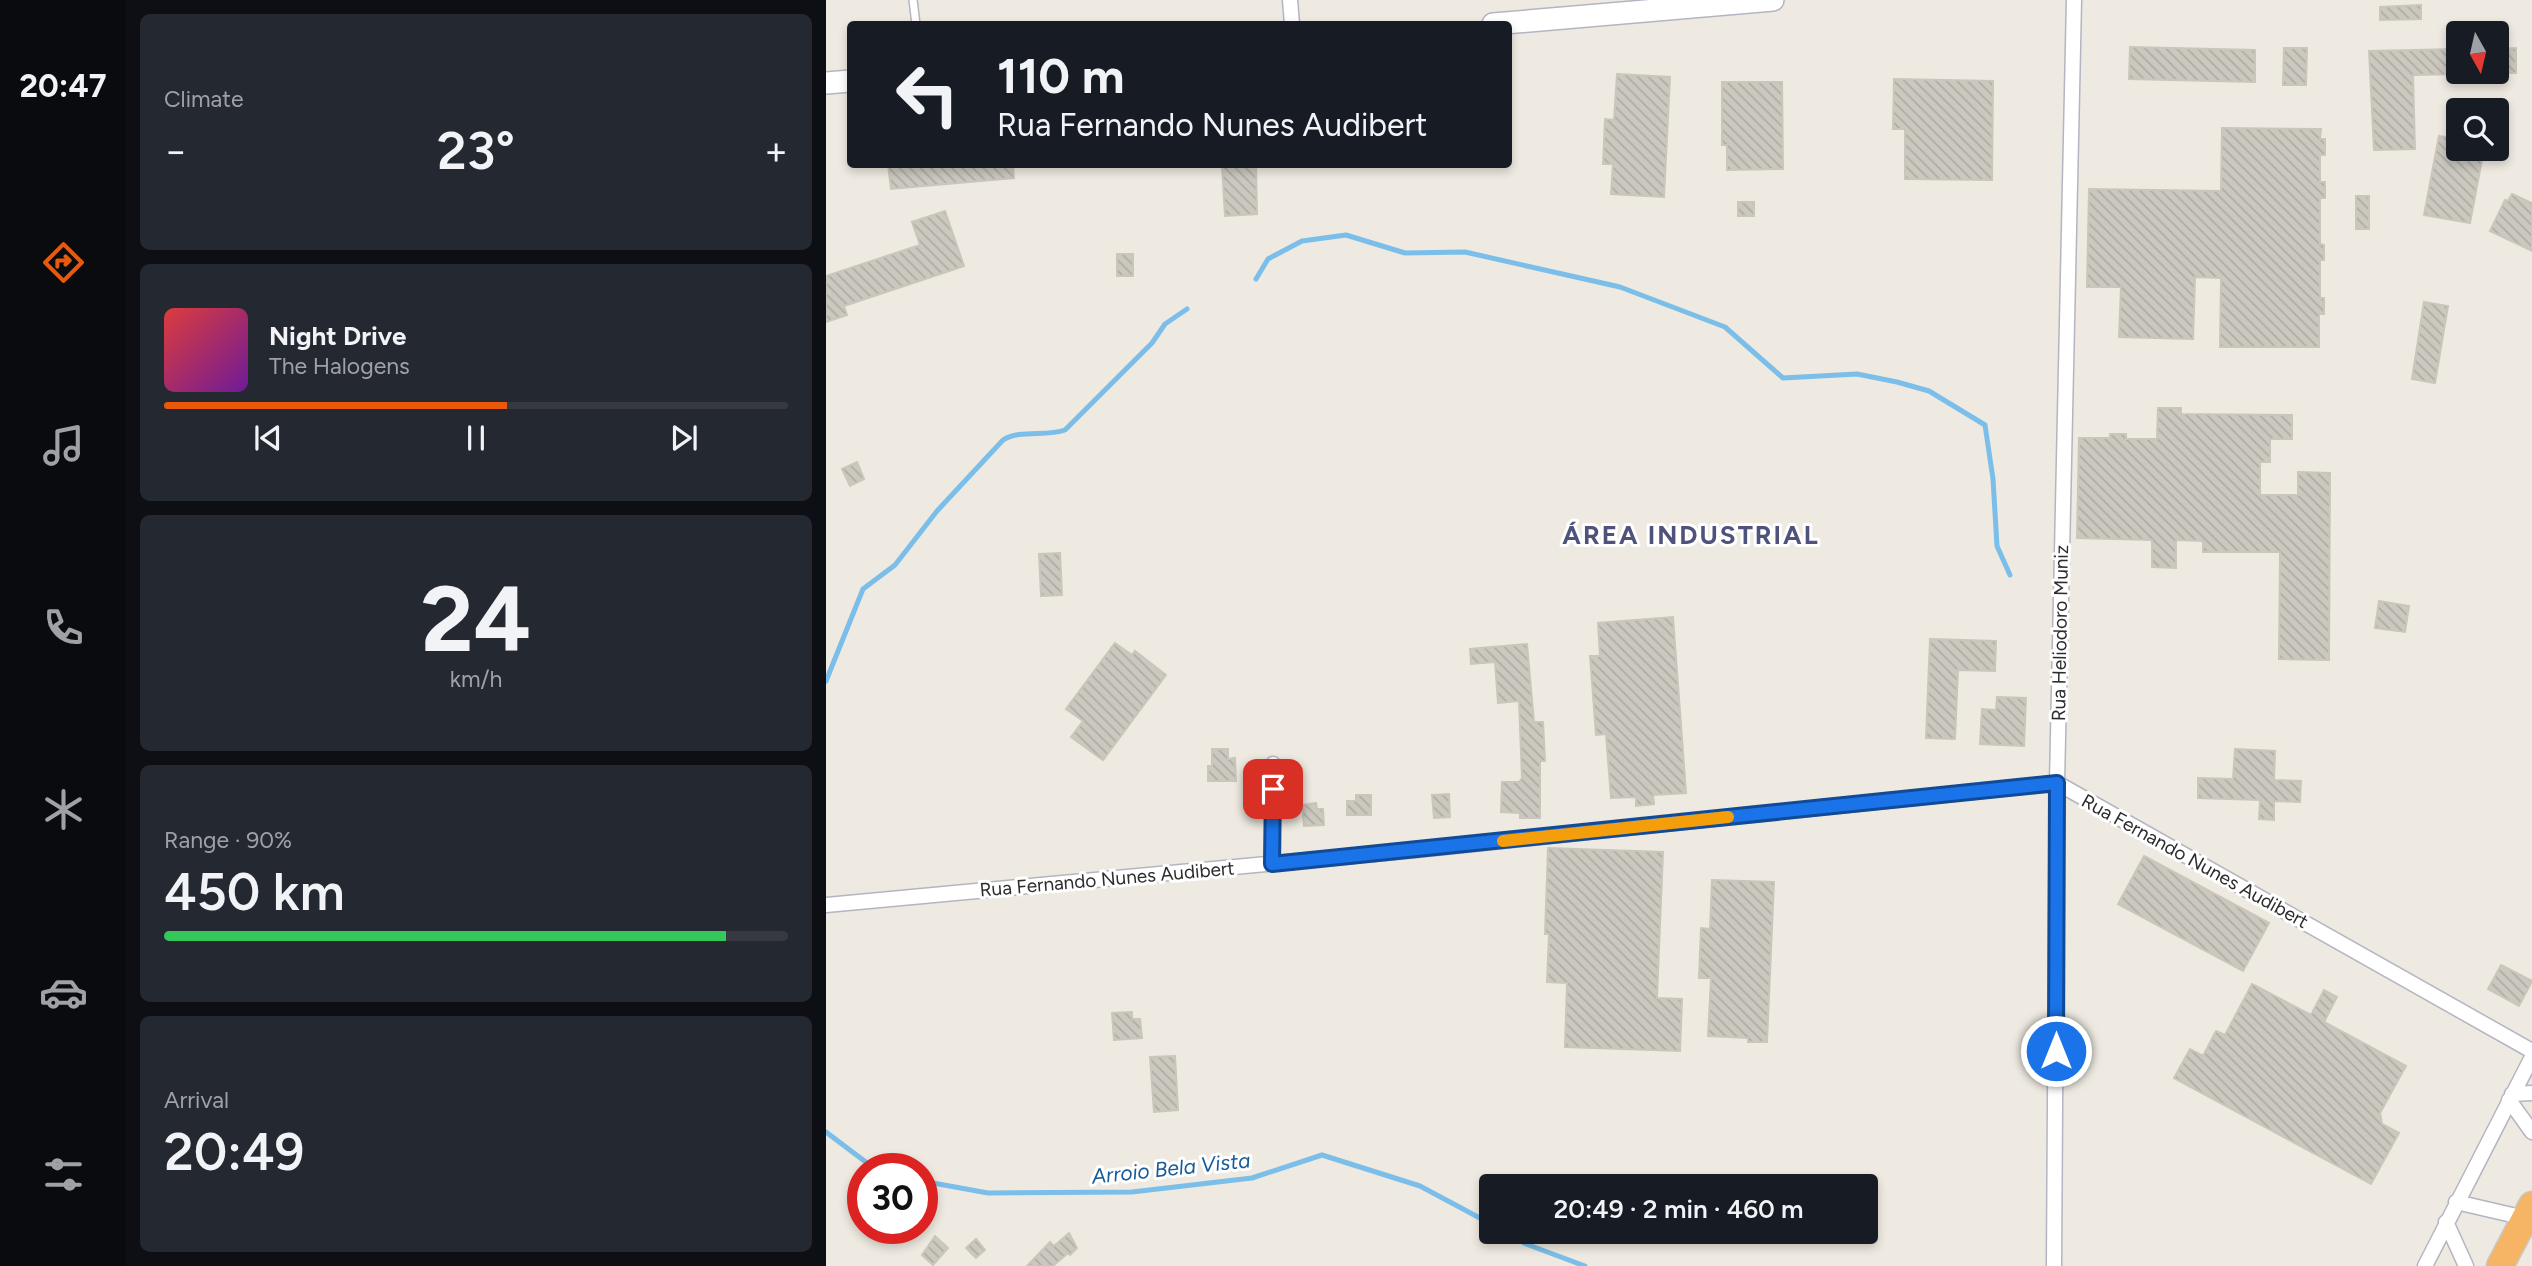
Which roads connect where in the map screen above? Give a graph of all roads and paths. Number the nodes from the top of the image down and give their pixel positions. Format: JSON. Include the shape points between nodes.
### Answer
{"nodes":[{"id":1,"x":913,"y":0,"type":"edge"},
{"id":2,"x":1290,"y":0,"type":"edge"},
{"id":3,"x":1773,"y":0,"type":"edge"},
{"id":4,"x":2074,"y":0,"type":"edge"},
{"id":5,"x":916,"y":21,"type":"edge"},
{"id":6,"x":1292,"y":21,"type":"edge"},
{"id":7,"x":1512,"y":21,"type":"edge"},
{"id":8,"x":847,"y":81,"type":"edge"},
{"id":9,"x":826,"y":83,"type":"edge"},
{"id":10,"x":1273,"y":764,"type":"dead end"},
{"id":11,"x":2057,"y":783,"type":"junction"},
{"id":12,"x":1272,"y":864,"type":"junction"},
{"id":13,"x":826,"y":905,"type":"edge"},
{"id":14,"x":2532,"y":1051,"type":"edge"},
{"id":15,"x":2532,"y":1057,"type":"edge"},
{"id":16,"x":2532,"y":1093,"type":"edge"},
{"id":17,"x":2511,"y":1097,"type":"junction"},
{"id":18,"x":2532,"y":1132,"type":"edge"},
{"id":19,"x":2456,"y":1202,"type":"junction"},
{"id":20,"x":2528,"y":1211,"type":"edge"},
{"id":21,"x":2446,"y":1222,"type":"junction"},
{"id":22,"x":2054,"y":1266,"type":"edge"},
{"id":23,"x":2425,"y":1266,"type":"edge"},
{"id":24,"x":2466,"y":1266,"type":"edge"},
{"id":25,"x":2500,"y":1266,"type":"edge"}],
"edges":[{"from":1,"to":5,"type":"lane"},
{"from":2,"to":6,"type":"street"},
{"from":3,"to":7,"type":"main road","via":[[1584,12]]},
{"from":4,"to":11,"type":"street","name":"Rua Heliodoro Muniz"},
{"from":8,"to":9,"type":"main road"},
{"from":10,"to":12,"type":"street"},
{"from":11,"to":12,"type":"street","name":"Rua Fernando Nunes Audibert"},
{"from":11,"to":14,"type":"street","name":"Rua Fernando Nunes Audibert"},
{"from":11,"to":22,"type":"street","name":"Rua Heliodoro Muniz"},
{"from":12,"to":13,"type":"street","name":"Rua Fernando Nunes Audibert"},
{"from":15,"to":17,"type":"street"},
{"from":16,"to":17,"type":"street"},
{"from":17,"to":18,"type":"street"},
{"from":17,"to":19,"type":"street"},
{"from":19,"to":20,"type":"street"},
{"from":19,"to":21,"type":"street"},
{"from":20,"to":25,"type":"highway"},
{"from":21,"to":23,"type":"street"},
{"from":21,"to":24,"type":"street"}]}
